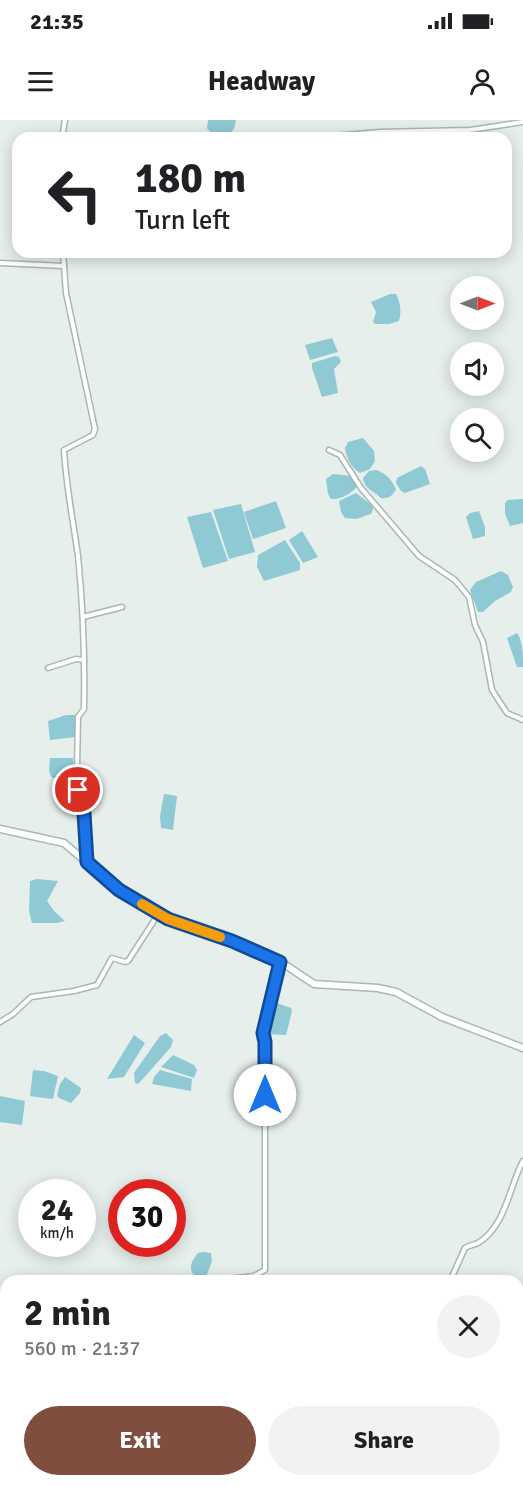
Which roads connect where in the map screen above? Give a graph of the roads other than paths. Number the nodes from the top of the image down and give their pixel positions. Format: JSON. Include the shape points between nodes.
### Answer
{"nodes":[{"id":1,"x":523,"y":122,"type":"edge"},
{"id":2,"x":389,"y":132,"type":"edge"},
{"id":3,"x":63,"y":258,"type":"edge"},
{"id":4,"x":0,"y":263,"type":"edge"},
{"id":5,"x":64,"y":266,"type":"junction"},
{"id":6,"x":329,"y":450,"type":"dead end"},
{"id":7,"x":122,"y":607,"type":"dead end"},
{"id":8,"x":83,"y":617,"type":"junction"},
{"id":9,"x":84,"y":660,"type":"junction"},
{"id":10,"x":48,"y":668,"type":"dead end"},
{"id":11,"x":523,"y":720,"type":"edge"},
{"id":12,"x":0,"y":829,"type":"edge"},
{"id":13,"x":87,"y":862,"type":"junction"},
{"id":14,"x":159,"y":913,"type":"junction"},
{"id":15,"x":280,"y":962,"type":"junction"},
{"id":16,"x":0,"y":1022,"type":"edge"},
{"id":17,"x":523,"y":1048,"type":"edge"},
{"id":18,"x":523,"y":1161,"type":"edge"},
{"id":19,"x":256,"y":1275,"type":"edge"},
{"id":20,"x":453,"y":1275,"type":"edge"}],
"edges":[{"from":1,"to":2,"type":"street","via":[[470,130]]},
{"from":3,"to":5,"type":"street"},
{"from":4,"to":5,"type":"street"},
{"from":5,"to":8,"type":"street","via":[[95,429],[93,435],[64,450]]},
{"from":6,"to":11,"type":"street","via":[[340,455],[361,488],[419,556],[455,580],[469,597],[492,690],[507,713]]},
{"from":7,"to":8,"type":"street"},
{"from":8,"to":9,"type":"street"},
{"from":9,"to":10,"type":"street"},
{"from":9,"to":13,"type":"street","via":[[84,709],[78,717],[76,769]]},
{"from":12,"to":13,"type":"street","via":[[64,843]]},
{"from":13,"to":14,"type":"street","via":[[119,890]]},
{"from":14,"to":15,"type":"street"},
{"from":14,"to":16,"type":"street","via":[[128,961],[112,957],[97,985],[31,998]]},
{"from":15,"to":17,"type":"street","via":[[314,984],[396,992],[442,1017]]},
{"from":15,"to":19,"type":"street","via":[[263,1033],[265,1270]]},
{"from":18,"to":20,"type":"street","via":[[498,1219],[478,1242],[465,1248]]}]}
